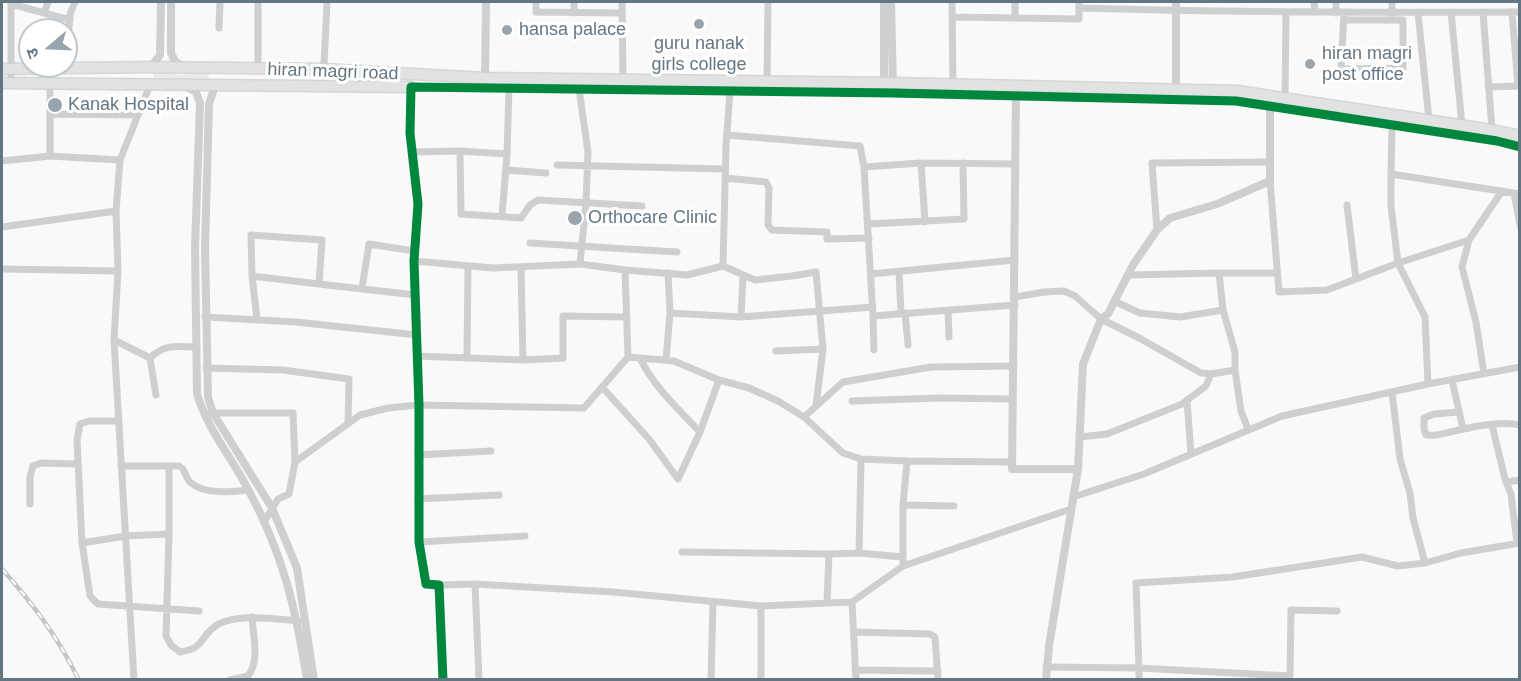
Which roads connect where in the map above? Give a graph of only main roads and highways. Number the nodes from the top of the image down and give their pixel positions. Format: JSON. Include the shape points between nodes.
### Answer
{"nodes":[{"id":1,"x":151,"y":67,"type":"junction"},
{"id":2,"x":216,"y":68,"type":"junction"},
{"id":3,"x":7,"y":69,"type":"edge"},
{"id":4,"x":6,"y":83,"type":"edge"},
{"id":5,"x":150,"y":85,"type":"junction"},
{"id":6,"x":215,"y":86,"type":"junction"},
{"id":7,"x":411,"y":87,"type":"road end"},
{"id":8,"x":1520,"y":136,"type":"edge"}],
"edges":[{"from":1,"to":2,"type":"main road","name":"hiran magri road"},
{"from":1,"to":3,"type":"main road","name":"hiran magri road"},
{"from":1,"to":5,"type":"main road"},
{"from":2,"to":6,"type":"main road"},
{"from":2,"to":8,"type":"main road","name":"hiran magri road","via":[[323,69],[485,83],[623,80],[1176,94],[1237,90]]},
{"from":4,"to":5,"type":"main road"},
{"from":5,"to":6,"type":"main road"},
{"from":6,"to":7,"type":"main road"}]}
